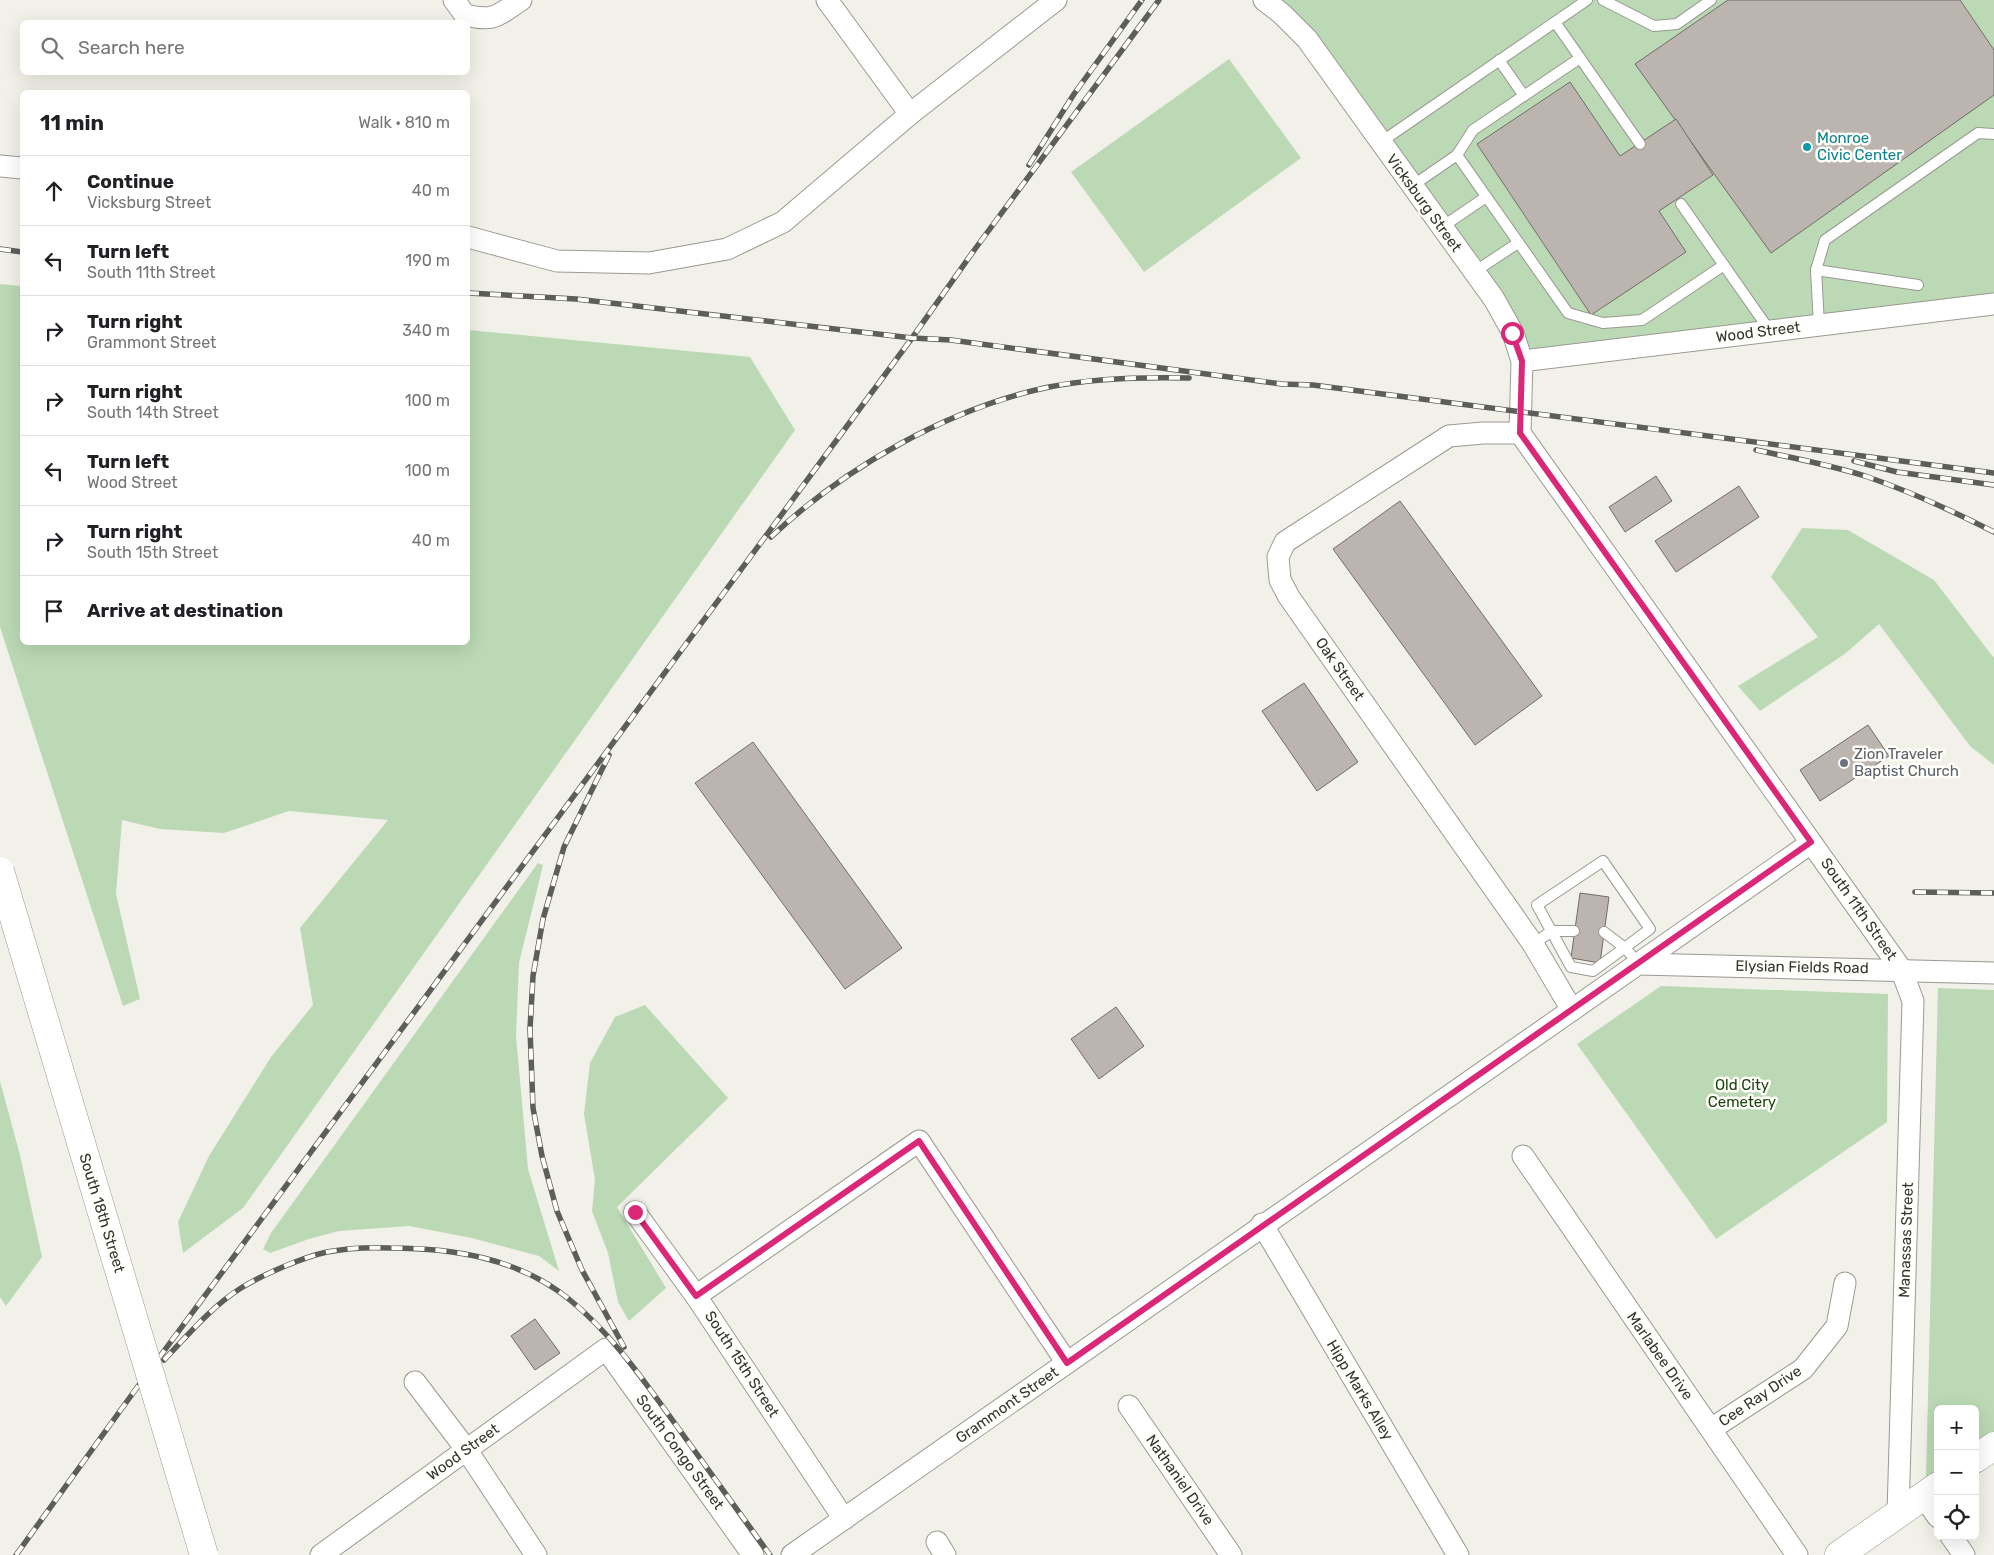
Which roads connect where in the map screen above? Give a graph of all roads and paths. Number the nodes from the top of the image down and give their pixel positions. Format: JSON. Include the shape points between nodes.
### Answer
{"nodes":[{"id":1,"x":454,"y":0,"type":"edge"},
{"id":2,"x":521,"y":0,"type":"edge"},
{"id":3,"x":827,"y":0,"type":"edge"},
{"id":4,"x":1056,"y":0,"type":"edge"},
{"id":5,"x":1264,"y":0,"type":"edge"},
{"id":6,"x":1587,"y":0,"type":"edge"},
{"id":7,"x":1603,"y":0,"type":"edge"},
{"id":8,"x":1711,"y":0,"type":"edge"},
{"id":9,"x":1555,"y":22,"type":"junction"},
{"id":10,"x":1580,"y":58,"type":"junction"},
{"id":11,"x":1499,"y":60,"type":"junction"},
{"id":12,"x":1524,"y":96,"type":"junction"},
{"id":13,"x":910,"y":114,"type":"junction"},
{"id":14,"x":1994,"y":134,"type":"edge"},
{"id":15,"x":1381,"y":142,"type":"junction"},
{"id":16,"x":1640,"y":144,"type":"dead end"},
{"id":17,"x":1456,"y":155,"type":"junction"},
{"id":18,"x":0,"y":166,"type":"edge"},
{"id":19,"x":20,"y":168,"type":"edge"},
{"id":20,"x":1412,"y":186,"type":"junction"},
{"id":21,"x":1486,"y":197,"type":"junction"},
{"id":22,"x":1681,"y":204,"type":"dead end"},
{"id":23,"x":1442,"y":228,"type":"junction"},
{"id":24,"x":470,"y":238,"type":"edge"},
{"id":25,"x":1518,"y":243,"type":"junction"},
{"id":26,"x":1724,"y":265,"type":"junction"},
{"id":27,"x":1816,"y":270,"type":"junction"},
{"id":28,"x":1474,"y":272,"type":"junction"},
{"id":29,"x":1918,"y":285,"type":"dead end"},
{"id":30,"x":1994,"y":304,"type":"edge"},
{"id":31,"x":1819,"y":325,"type":"junction"},
{"id":32,"x":1770,"y":330,"type":"junction"},
{"id":33,"x":1522,"y":361,"type":"junction"},
{"id":34,"x":1520,"y":433,"type":"junction"},
{"id":35,"x":1811,"y":842,"type":"junction"},
{"id":36,"x":0,"y":871,"type":"edge"},
{"id":37,"x":1552,"y":931,"type":"junction"},
{"id":38,"x":1574,"y":931,"type":"dead end"},
{"id":39,"x":1604,"y":932,"type":"dead end"},
{"id":40,"x":1533,"y":944,"type":"junction"},
{"id":41,"x":1625,"y":948,"type":"junction"},
{"id":42,"x":1639,"y":964,"type":"junction"},
{"id":43,"x":1901,"y":969,"type":"junction"},
{"id":44,"x":1994,"y":973,"type":"edge"},
{"id":45,"x":1572,"y":1010,"type":"junction"},
{"id":46,"x":1523,"y":1156,"type":"dead end"},
{"id":47,"x":635,"y":1212,"type":"dead end"},
{"id":48,"x":1262,"y":1224,"type":"junction"},
{"id":49,"x":1845,"y":1283,"type":"dead end"},
{"id":50,"x":696,"y":1296,"type":"junction"},
{"id":51,"x":606,"y":1349,"type":"joint"},
{"id":52,"x":1067,"y":1363,"type":"junction"},
{"id":53,"x":415,"y":1382,"type":"dead end"},
{"id":54,"x":1129,"y":1406,"type":"dead end"},
{"id":55,"x":1711,"y":1429,"type":"junction"},
{"id":56,"x":1994,"y":1446,"type":"edge"},
{"id":57,"x":466,"y":1449,"type":"junction"},
{"id":58,"x":1979,"y":1456,"type":"edge"},
{"id":59,"x":1933,"y":1500,"type":"edge"},
{"id":60,"x":1898,"y":1514,"type":"junction"},
{"id":61,"x":844,"y":1519,"type":"junction"},
{"id":62,"x":1954,"y":1540,"type":"edge"},
{"id":63,"x":204,"y":1555,"type":"edge"},
{"id":64,"x":321,"y":1555,"type":"edge"},
{"id":65,"x":536,"y":1555,"type":"edge"},
{"id":66,"x":753,"y":1555,"type":"edge"},
{"id":67,"x":792,"y":1555,"type":"edge"},
{"id":68,"x":1231,"y":1555,"type":"edge"},
{"id":69,"x":1458,"y":1555,"type":"edge"},
{"id":70,"x":1797,"y":1555,"type":"edge"},
{"id":71,"x":1839,"y":1555,"type":"edge"},
{"id":72,"x":1964,"y":1555,"type":"edge"}],
"edges":[{"from":1,"to":2,"type":"street","via":[[465,15],[482,19],[496,17]]},
{"from":3,"to":13,"type":"street"},
{"from":4,"to":13,"type":"street"},
{"from":5,"to":15,"type":"street","name":"Vicksburg Street","via":[[1307,39]]},
{"from":6,"to":9,"type":"lane"},
{"from":7,"to":8,"type":"lane","via":[[1654,26],[1676,24]]},
{"from":9,"to":10,"type":"lane"},
{"from":9,"to":11,"type":"lane"},
{"from":10,"to":12,"type":"lane"},
{"from":10,"to":16,"type":"lane"},
{"from":11,"to":12,"type":"lane"},
{"from":11,"to":15,"type":"lane"},
{"from":12,"to":17,"type":"lane","via":[[1473,130]]},
{"from":13,"to":24,"type":"street","via":[[783,222],[727,249],[649,263],[558,261]]},
{"from":14,"to":27,"type":"lane","via":[[1978,133],[1825,240]]},
{"from":15,"to":20,"type":"street","name":"Vicksburg Street"},
{"from":17,"to":20,"type":"lane"},
{"from":17,"to":21,"type":"lane"},
{"from":18,"to":19,"type":"street"},
{"from":20,"to":23,"type":"street","name":"Vicksburg Street"},
{"from":21,"to":23,"type":"lane"},
{"from":21,"to":25,"type":"lane"},
{"from":22,"to":26,"type":"lane"},
{"from":23,"to":28,"type":"street","name":"Vicksburg Street"},
{"from":25,"to":26,"type":"lane","via":[[1568,313],[1603,323],[1642,320]]},
{"from":25,"to":28,"type":"lane"},
{"from":26,"to":32,"type":"lane"},
{"from":27,"to":29,"type":"lane"},
{"from":27,"to":31,"type":"lane"},
{"from":28,"to":33,"type":"street","name":"Vicksburg Street","via":[[1512,333]]},
{"from":30,"to":31,"type":"street","name":"Wood Street"},
{"from":31,"to":32,"type":"street","name":"Wood Street"},
{"from":32,"to":33,"type":"street","name":"Wood Street"},
{"from":33,"to":34,"type":"street","name":"Vicksburg Street"},
{"from":34,"to":35,"type":"street","name":"South 11th Street"},
{"from":34,"to":40,"type":"street","name":"Oak Street","via":[[1449,436],[1285,542],[1278,557],[1280,580],[1289,597]]},
{"from":35,"to":42,"type":"street","name":"Grammont Street"},
{"from":35,"to":43,"type":"street","name":"South 11th Street"},
{"from":36,"to":63,"type":"main road","name":"South 18th Street","bridge":true},
{"from":37,"to":38,"type":"lane"},
{"from":37,"to":40,"type":"lane"},
{"from":37,"to":41,"type":"lane","via":[[1571,967],[1593,971]]},
{"from":37,"to":41,"type":"lane","via":[[1537,905],[1603,861],[1650,928]]},
{"from":39,"to":41,"type":"lane"},
{"from":40,"to":45,"type":"street","name":"Oak Street"},
{"from":41,"to":42,"type":"lane"},
{"from":42,"to":43,"type":"street","name":"Elysian Fields Road"},
{"from":42,"to":45,"type":"street","name":"Grammont Street"},
{"from":43,"to":44,"type":"street","name":"Elysian Fields Road"},
{"from":43,"to":60,"type":"street","name":"Manassas Street","via":[[1913,1000]]},
{"from":45,"to":48,"type":"street","name":"Grammont Street"},
{"from":46,"to":55,"type":"street","name":"Marlabee Drive"},
{"from":47,"to":50,"type":"street","name":"South 15th Street"},
{"from":48,"to":52,"type":"street","name":"Grammont Street"},
{"from":48,"to":69,"type":"street","name":"Hipp Marks Alley"},
{"from":49,"to":55,"type":"street","name":"Cee Ray Drive","via":[[1837,1326],[1804,1369]]},
{"from":50,"to":52,"type":"street","via":[[919,1141]]},
{"from":50,"to":61,"type":"street","name":"South 15th Street"},
{"from":51,"to":57,"type":"street","name":"Wood Street"},
{"from":51,"to":66,"type":"street","name":"South Congo Street"},
{"from":52,"to":61,"type":"street","name":"Grammont Street"},
{"from":53,"to":57,"type":"street"},
{"from":54,"to":68,"type":"street","name":"Nathaniel Drive"},
{"from":55,"to":70,"type":"street","name":"Marlabee Drive"},
{"from":56,"to":58,"type":"main road"},
{"from":57,"to":64,"type":"street","name":"Wood Street"},
{"from":57,"to":65,"type":"street"},
{"from":59,"to":60,"type":"main road"},
{"from":60,"to":71,"type":"main road"},
{"from":61,"to":67,"type":"street","name":"Grammont Street"},
{"from":62,"to":72,"type":"street"}]}
